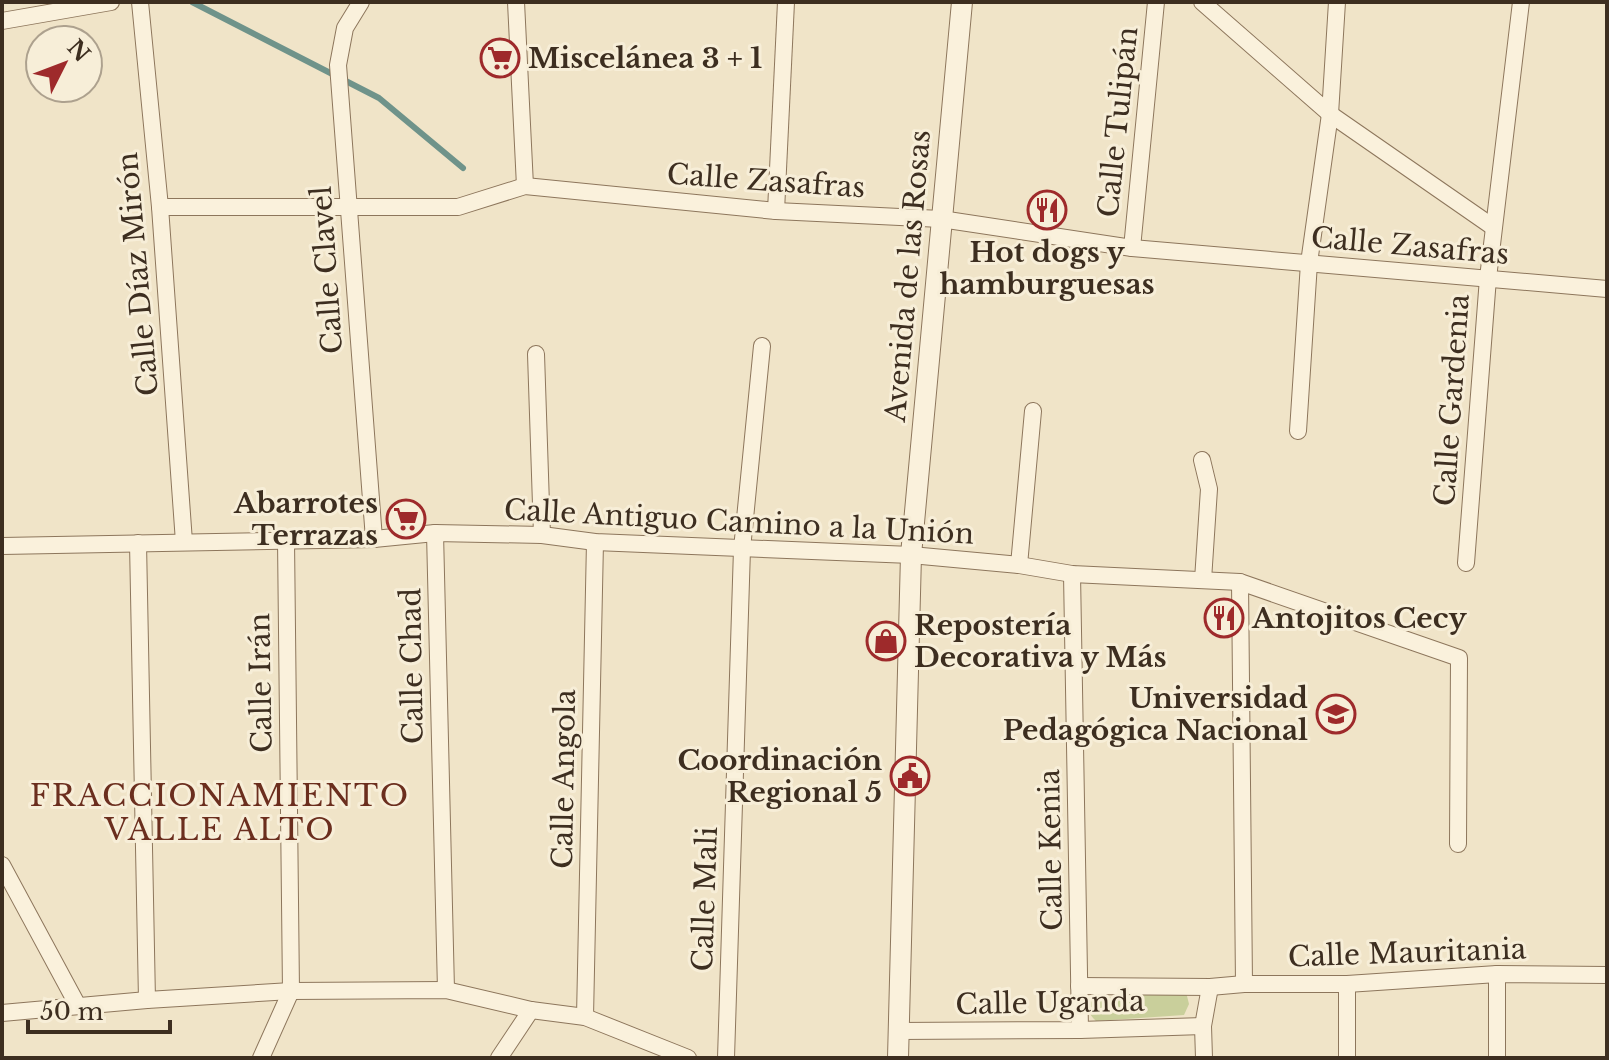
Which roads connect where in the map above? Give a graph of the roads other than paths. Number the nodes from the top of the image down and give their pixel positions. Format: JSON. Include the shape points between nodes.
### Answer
{"nodes":[{"id":1,"x":111,"y":2,"type":"edge"},
{"id":2,"x":140,"y":2,"type":"edge"},
{"id":3,"x":361,"y":2,"type":"edge"},
{"id":4,"x":516,"y":2,"type":"edge"},
{"id":5,"x":786,"y":2,"type":"edge"},
{"id":6,"x":962,"y":2,"type":"edge"},
{"id":7,"x":1156,"y":2,"type":"edge"},
{"id":8,"x":1202,"y":2,"type":"edge"},
{"id":9,"x":1337,"y":2,"type":"edge"},
{"id":10,"x":1521,"y":2,"type":"edge"},
{"id":11,"x":2,"y":21,"type":"edge"},
{"id":12,"x":1330,"y":114,"type":"junction"},
{"id":13,"x":525,"y":186,"type":"junction"},
{"id":14,"x":160,"y":207,"type":"junction"},
{"id":15,"x":349,"y":207,"type":"junction"},
{"id":16,"x":776,"y":211,"type":"junction"},
{"id":17,"x":941,"y":219,"type":"junction"},
{"id":18,"x":1493,"y":227,"type":"junction"},
{"id":19,"x":1132,"y":248,"type":"junction"},
{"id":20,"x":1309,"y":263,"type":"junction"},
{"id":21,"x":1488,"y":278,"type":"junction"},
{"id":22,"x":1603,"y":292,"type":"edge"},
{"id":23,"x":762,"y":346,"type":"dead end"},
{"id":24,"x":536,"y":354,"type":"dead end"},
{"id":25,"x":1033,"y":411,"type":"dead end"},
{"id":26,"x":1298,"y":431,"type":"dead end"},
{"id":27,"x":1202,"y":460,"type":"dead end"},
{"id":28,"x":435,"y":533,"type":"junction"},
{"id":29,"x":542,"y":535,"type":"junction"},
{"id":30,"x":374,"y":539,"type":"junction"},
{"id":31,"x":286,"y":540,"type":"junction"},
{"id":32,"x":184,"y":542,"type":"junction"},
{"id":33,"x":595,"y":542,"type":"junction"},
{"id":34,"x":138,"y":543,"type":"junction"},
{"id":35,"x":2,"y":546,"type":"edge"},
{"id":36,"x":742,"y":549,"type":"junction"},
{"id":37,"x":911,"y":555,"type":"junction"},
{"id":38,"x":1466,"y":563,"type":"dead end"},
{"id":39,"x":1019,"y":565,"type":"junction"},
{"id":40,"x":1072,"y":574,"type":"junction"},
{"id":41,"x":1203,"y":580,"type":"junction"},
{"id":42,"x":1240,"y":582,"type":"junction"},
{"id":43,"x":1458,"y":844,"type":"dead end"},
{"id":44,"x":2,"y":865,"type":"edge"},
{"id":45,"x":1497,"y":974,"type":"junction"},
{"id":46,"x":1607,"y":975,"type":"edge"},
{"id":47,"x":1244,"y":984,"type":"junction"},
{"id":48,"x":1347,"y":984,"type":"junction"},
{"id":49,"x":1079,"y":986,"type":"junction"},
{"id":50,"x":1210,"y":987,"type":"junction"},
{"id":51,"x":446,"y":990,"type":"junction"},
{"id":52,"x":291,"y":991,"type":"junction"},
{"id":53,"x":147,"y":1000,"type":"junction"},
{"id":54,"x":78,"y":1006,"type":"junction"},
{"id":55,"x":531,"y":1010,"type":"junction"},
{"id":56,"x":2,"y":1013,"type":"edge"},
{"id":57,"x":585,"y":1017,"type":"junction"},
{"id":58,"x":1203,"y":1026,"type":"junction"},
{"id":59,"x":1080,"y":1030,"type":"junction"},
{"id":60,"x":898,"y":1031,"type":"junction"},
{"id":61,"x":261,"y":1058,"type":"edge"},
{"id":62,"x":499,"y":1058,"type":"edge"},
{"id":63,"x":688,"y":1058,"type":"edge"},
{"id":64,"x":726,"y":1058,"type":"edge"},
{"id":65,"x":898,"y":1058,"type":"edge"},
{"id":66,"x":1204,"y":1058,"type":"edge"},
{"id":67,"x":1347,"y":1058,"type":"edge"},
{"id":68,"x":1497,"y":1058,"type":"edge"}],
"edges":[{"from":1,"to":11,"type":"street"},
{"from":2,"to":14,"type":"street","name":"Calle Díaz Mirón"},
{"from":3,"to":15,"type":"street","name":"Calle Clavel","via":[[345,28],[338,65]]},
{"from":4,"to":13,"type":"street"},
{"from":5,"to":16,"type":"street"},
{"from":6,"to":17,"type":"street","name":"Avenida de las Rosas"},
{"from":7,"to":19,"type":"street","name":"Calle Tulipán"},
{"from":8,"to":12,"type":"street"},
{"from":9,"to":12,"type":"street"},
{"from":10,"to":18,"type":"street","name":"Calle Gardenia"},
{"from":12,"to":18,"type":"street"},
{"from":12,"to":20,"type":"street"},
{"from":13,"to":15,"type":"street","name":"Calle Zasafras","via":[[458,207]]},
{"from":13,"to":16,"type":"street","name":"Calle Zasafras"},
{"from":14,"to":15,"type":"street","name":"Calle Zasafras"},
{"from":14,"to":32,"type":"street","name":"Calle Díaz Mirón"},
{"from":15,"to":30,"type":"street","name":"Calle Clavel"},
{"from":16,"to":17,"type":"street","name":"Calle Zasafras"},
{"from":17,"to":19,"type":"street","name":"Calle Zasafras"},
{"from":17,"to":37,"type":"street","name":"Avenida de las Rosas"},
{"from":18,"to":21,"type":"street","name":"Calle Gardenia"},
{"from":19,"to":20,"type":"street","name":"Calle Zasafras"},
{"from":20,"to":21,"type":"street","name":"Calle Zasafras"},
{"from":20,"to":26,"type":"street"},
{"from":21,"to":22,"type":"street","name":"Calle Zasafras"},
{"from":21,"to":38,"type":"street","name":"Calle Gardenia"},
{"from":23,"to":36,"type":"street"},
{"from":24,"to":29,"type":"street"},
{"from":25,"to":39,"type":"street"},
{"from":27,"to":41,"type":"street","via":[[1209,489]]},
{"from":28,"to":29,"type":"street","name":"Calle Antiguo Camino a la Unión"},
{"from":28,"to":30,"type":"street","name":"Calle Antiguo Camino a la Unión"},
{"from":28,"to":51,"type":"street","name":"Calle Chad"},
{"from":29,"to":33,"type":"street","name":"Calle Antiguo Camino a la Unión"},
{"from":30,"to":31,"type":"street","name":"Calle Antiguo Camino a la Unión"},
{"from":31,"to":32,"type":"street","name":"Calle Antiguo Camino a la Unión"},
{"from":31,"to":52,"type":"street","name":"Calle Irán"},
{"from":32,"to":34,"type":"street","name":"Calle Antiguo Camino a la Unión"},
{"from":33,"to":36,"type":"street","name":"Calle Antiguo Camino a la Unión"},
{"from":33,"to":57,"type":"street","name":"Calle Angola"},
{"from":34,"to":35,"type":"street","name":"Calle Antiguo Camino a la Unión"},
{"from":34,"to":53,"type":"street"},
{"from":36,"to":37,"type":"street","name":"Calle Antiguo Camino a la Unión"},
{"from":36,"to":64,"type":"street","name":"Calle Mali"},
{"from":37,"to":39,"type":"street","name":"Calle Antiguo Camino a la Unión"},
{"from":37,"to":60,"type":"street","name":"Avenida de las Rosas"},
{"from":39,"to":40,"type":"street","name":"Calle Antiguo Camino a la Unión"},
{"from":40,"to":41,"type":"street","name":"Calle Antiguo Camino a la Unión"},
{"from":40,"to":49,"type":"street","name":"Calle Kenia"},
{"from":41,"to":42,"type":"street","name":"Calle Antiguo Camino a la Unión"},
{"from":42,"to":43,"type":"street","name":"Calle Antiguo Camino a la Unión","via":[[1459,658]]},
{"from":42,"to":47,"type":"street"},
{"from":44,"to":54,"type":"street"},
{"from":45,"to":46,"type":"street","name":"Calle Mauritania"},
{"from":45,"to":48,"type":"street","name":"Calle Mauritania"},
{"from":45,"to":68,"type":"street"},
{"from":47,"to":48,"type":"street","name":"Calle Mauritania"},
{"from":47,"to":50,"type":"street","name":"Calle Mauritania"},
{"from":48,"to":67,"type":"street"},
{"from":49,"to":50,"type":"street","name":"Calle Mauritania"},
{"from":49,"to":59,"type":"street","name":"Calle Kenia"},
{"from":50,"to":58,"type":"street"},
{"from":51,"to":52,"type":"street"},
{"from":51,"to":55,"type":"street"},
{"from":52,"to":53,"type":"street"},
{"from":52,"to":61,"type":"street","name":"Calle Irán"},
{"from":53,"to":54,"type":"street"},
{"from":54,"to":56,"type":"street"},
{"from":55,"to":57,"type":"street"},
{"from":55,"to":62,"type":"street"},
{"from":57,"to":63,"type":"street"},
{"from":58,"to":59,"type":"street","name":"Calle Uganda"},
{"from":58,"to":66,"type":"street"},
{"from":59,"to":60,"type":"street","name":"Calle Uganda"},
{"from":60,"to":65,"type":"street","name":"Avenida de las Rosas"}]}
